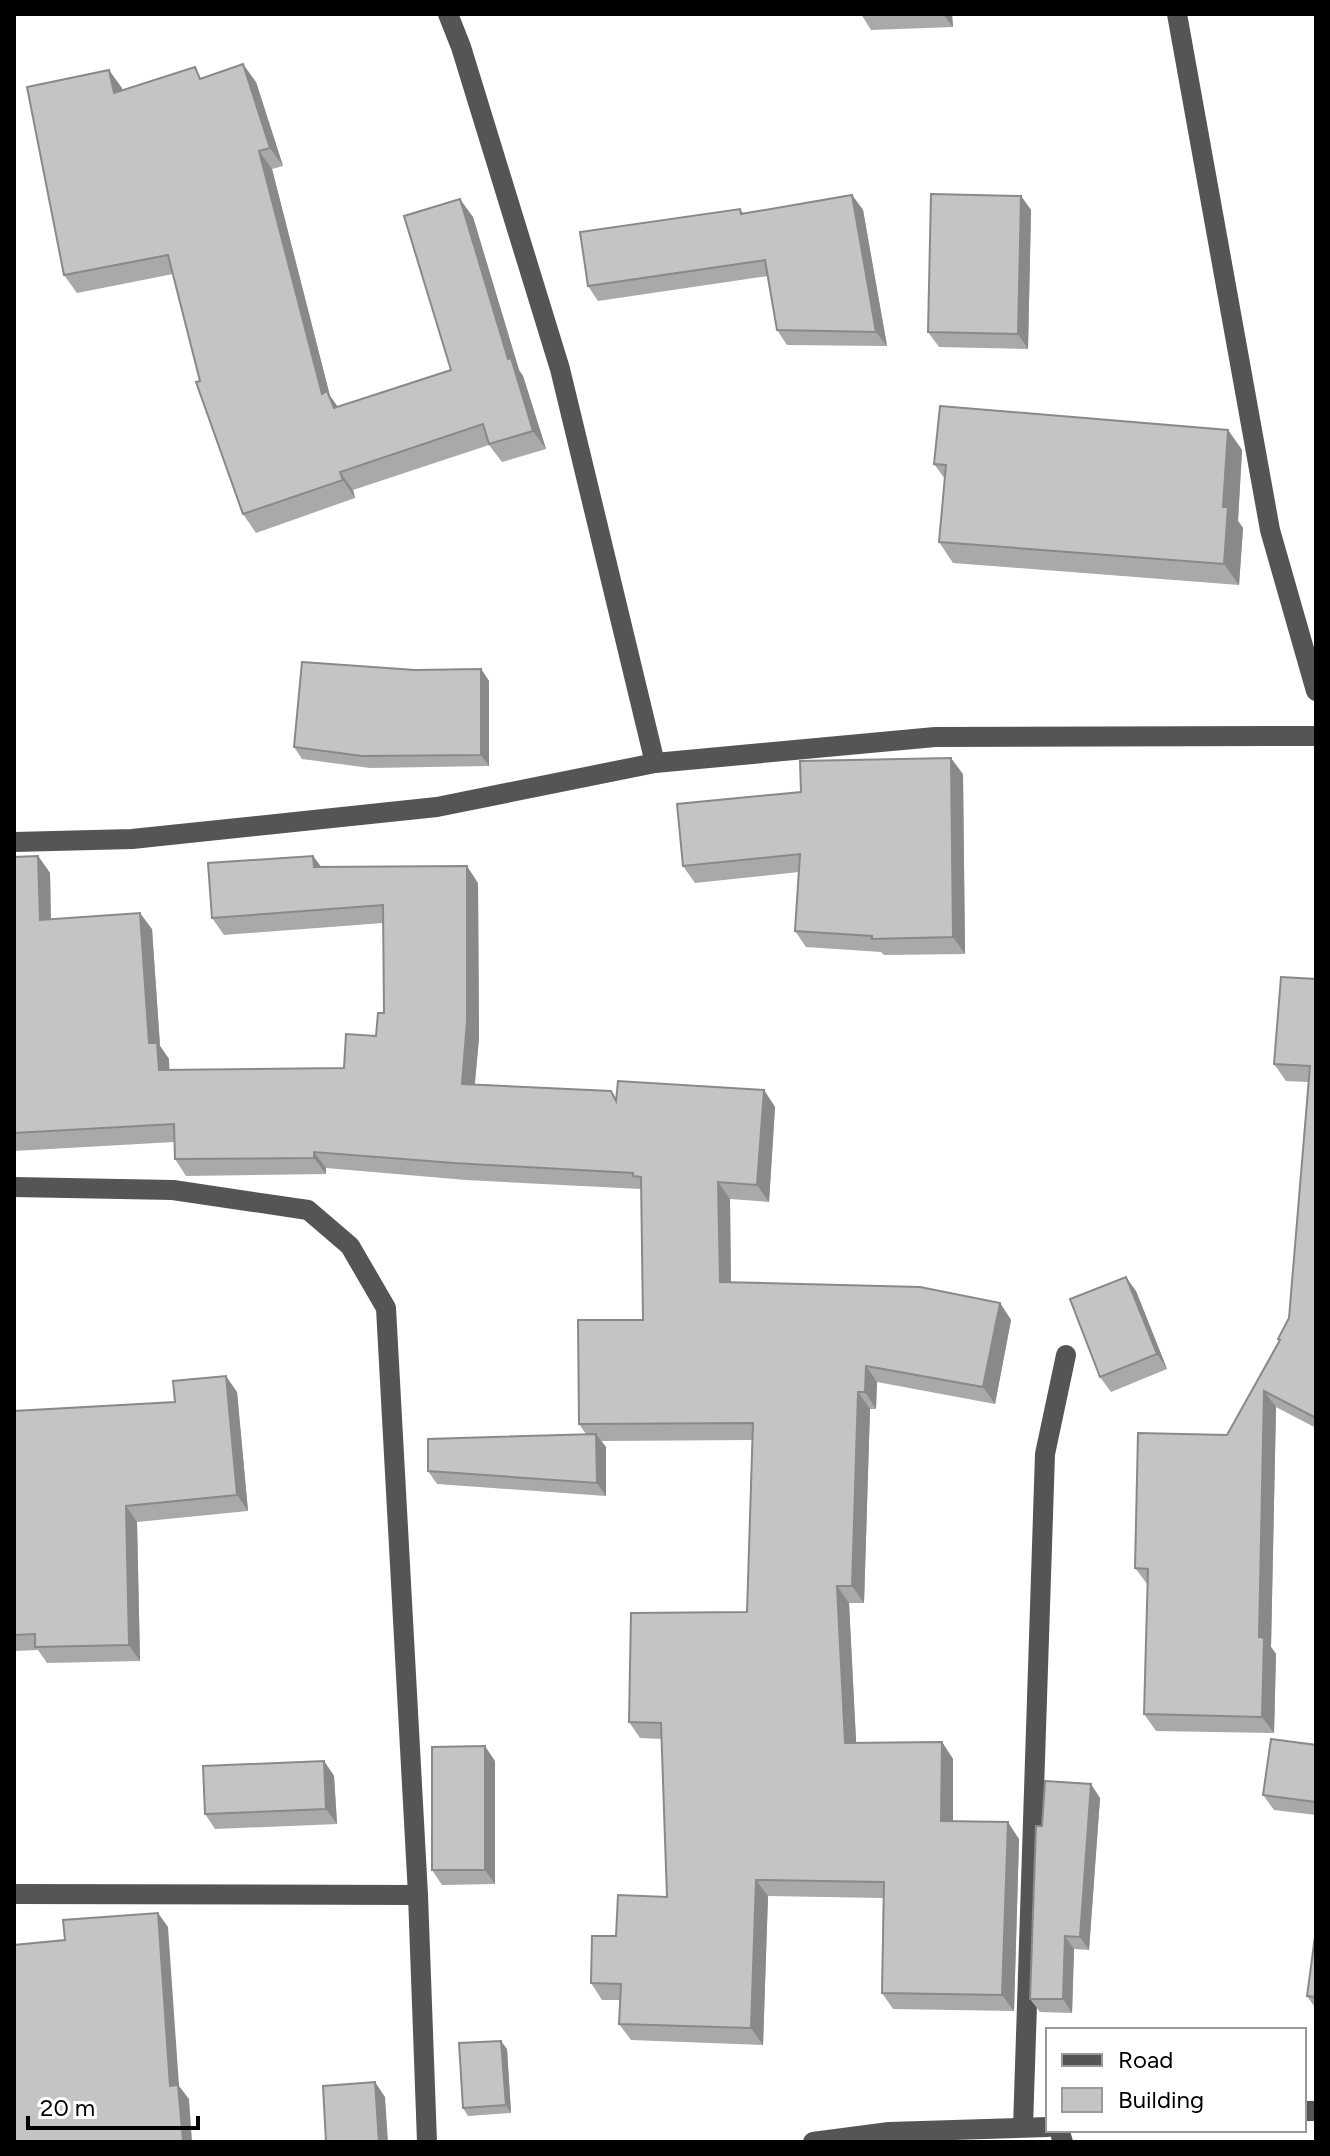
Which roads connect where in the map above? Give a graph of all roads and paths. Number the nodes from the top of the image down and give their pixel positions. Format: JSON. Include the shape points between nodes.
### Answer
{"nodes":[{"id":1,"x":448,"y":14,"type":"edge"},
{"id":2,"x":1177,"y":14,"type":"edge"},
{"id":3,"x":1316,"y":691,"type":"edge"},
{"id":4,"x":1316,"y":736,"type":"edge"},
{"id":5,"x":655,"y":763,"type":"junction"},
{"id":6,"x":14,"y":842,"type":"edge"},
{"id":7,"x":14,"y":1187,"type":"edge"},
{"id":8,"x":1066,"y":1355,"type":"dead end"},
{"id":9,"x":14,"y":1894,"type":"edge"},
{"id":10,"x":418,"y":1895,"type":"junction"},
{"id":11,"x":1023,"y":2127,"type":"junction"},
{"id":12,"x":1046,"y":2127,"type":"edge"},
{"id":13,"x":427,"y":2142,"type":"edge"},
{"id":14,"x":813,"y":2142,"type":"edge"}],
"edges":[{"from":1,"to":5,"type":"street","via":[[560,369]]},
{"from":2,"to":3,"type":"street","via":[[1270,530]]},
{"from":4,"to":5,"type":"street","via":[[935,737]]},
{"from":5,"to":6,"type":"street","via":[[437,807],[132,839]]},
{"from":7,"to":10,"type":"street","via":[[173,1190],[308,1210],[350,1246],[386,1308]]},
{"from":8,"to":11,"type":"street","via":[[1045,1454]]},
{"from":9,"to":10,"type":"street"},
{"from":10,"to":13,"type":"street"},
{"from":11,"to":12,"type":"street"},
{"from":11,"to":14,"type":"street","via":[[889,2132]]}]}
